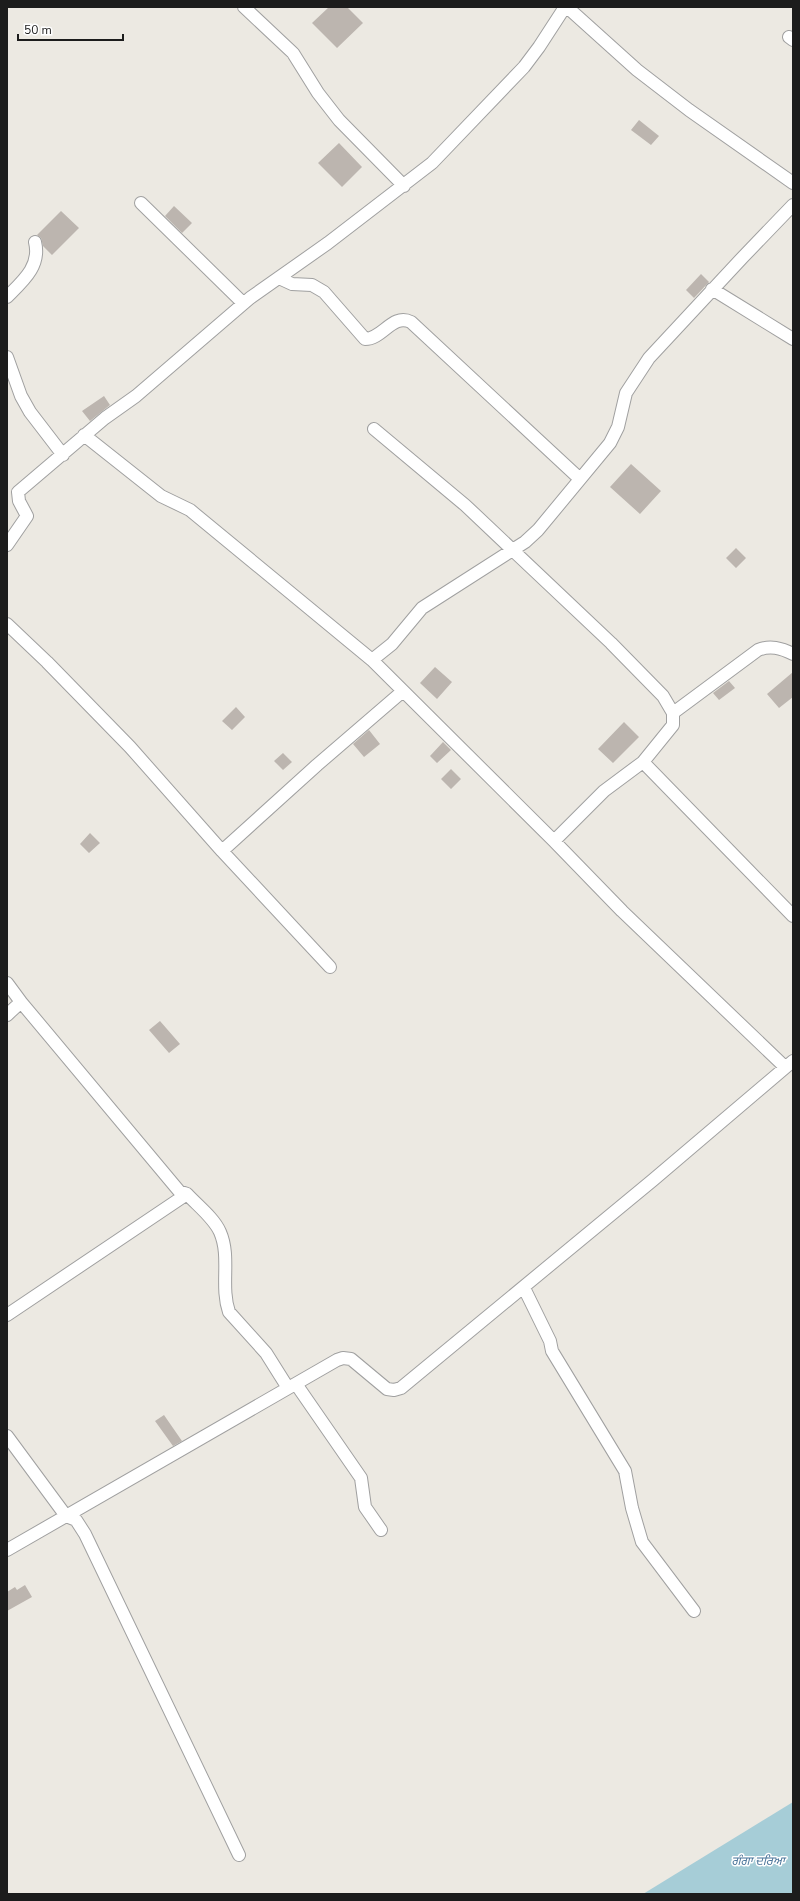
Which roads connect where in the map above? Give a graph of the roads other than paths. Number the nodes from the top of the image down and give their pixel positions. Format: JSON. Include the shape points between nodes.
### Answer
{"nodes":[{"id":1,"x":244,"y":7,"type":"edge"},
{"id":2,"x":566,"y":7,"type":"edge"},
{"id":3,"x":793,"y":184,"type":"edge"},
{"id":4,"x":404,"y":186,"type":"junction"},
{"id":5,"x":141,"y":203,"type":"dead end"},
{"id":6,"x":793,"y":206,"type":"edge"},
{"id":7,"x":35,"y":242,"type":"dead end"},
{"id":8,"x":279,"y":278,"type":"junction"},
{"id":9,"x":712,"y":290,"type":"junction"},
{"id":10,"x":7,"y":297,"type":"edge"},
{"id":11,"x":243,"y":303,"type":"junction"},
{"id":12,"x":793,"y":339,"type":"edge"},
{"id":13,"x":7,"y":357,"type":"edge"},
{"id":14,"x":11,"y":381,"type":"edge"},
{"id":15,"x":374,"y":429,"type":"dead end"},
{"id":16,"x":84,"y":435,"type":"junction"},
{"id":17,"x":62,"y":454,"type":"junction"},
{"id":18,"x":580,"y":480,"type":"junction"},
{"id":19,"x":7,"y":545,"type":"edge"},
{"id":20,"x":513,"y":550,"type":"junction"},
{"id":21,"x":7,"y":624,"type":"edge"},
{"id":22,"x":793,"y":654,"type":"edge"},
{"id":23,"x":372,"y":660,"type":"junction"},
{"id":24,"x":403,"y":691,"type":"junction"},
{"id":25,"x":672,"y":713,"type":"junction"},
{"id":26,"x":643,"y":762,"type":"junction"},
{"id":27,"x":554,"y":841,"type":"junction"},
{"id":28,"x":222,"y":851,"type":"junction"},
{"id":29,"x":793,"y":916,"type":"edge"},
{"id":30,"x":330,"y":967,"type":"dead end"},
{"id":31,"x":7,"y":983,"type":"edge"},
{"id":32,"x":20,"y":1002,"type":"junction"},
{"id":33,"x":7,"y":1015,"type":"edge"},
{"id":34,"x":789,"y":1064,"type":"edge"},
{"id":35,"x":187,"y":1194,"type":"junction"},
{"id":36,"x":524,"y":1288,"type":"junction"},
{"id":37,"x":7,"y":1315,"type":"edge"},
{"id":38,"x":292,"y":1386,"type":"junction"},
{"id":39,"x":7,"y":1436,"type":"edge"},
{"id":40,"x":66,"y":1516,"type":"junction"},
{"id":41,"x":381,"y":1530,"type":"dead end"},
{"id":42,"x":7,"y":1550,"type":"edge"},
{"id":43,"x":694,"y":1611,"type":"dead end"},
{"id":44,"x":239,"y":1855,"type":"dead end"}],
"edges":[{"from":1,"to":4,"type":"street","via":[[293,53],[318,93],[339,120]]},
{"from":2,"to":3,"type":"street","via":[[637,70]]},
{"from":2,"to":4,"type":"street","via":[[540,48],[524,67],[432,163]]},
{"from":4,"to":8,"type":"street"},
{"from":5,"to":11,"type":"street"},
{"from":6,"to":9,"type":"street"},
{"from":7,"to":10,"type":"street","via":[[37,260]]},
{"from":8,"to":11,"type":"street"},
{"from":8,"to":18,"type":"street","via":[[292,284],[312,285],[321,289],[365,339],[372,338],[397,320],[411,322]]},
{"from":9,"to":12,"type":"street"},
{"from":9,"to":18,"type":"street","via":[[649,358],[630,384],[621,407],[618,427],[610,443]]},
{"from":11,"to":16,"type":"street","via":[[136,396]]},
{"from":13,"to":14,"type":"street"},
{"from":14,"to":17,"type":"street","via":[[30,412]]},
{"from":15,"to":20,"type":"street","via":[[465,505]]},
{"from":16,"to":17,"type":"street"},
{"from":16,"to":23,"type":"street","via":[[160,496],[190,510]]},
{"from":17,"to":19,"type":"street","via":[[18,492],[19,501],[27,516]]},
{"from":18,"to":20,"type":"street","via":[[538,530]]},
{"from":20,"to":23,"type":"street","via":[[422,608],[392,644]]},
{"from":20,"to":25,"type":"street","via":[[611,643],[662,696]]},
{"from":21,"to":28,"type":"street","via":[[130,747]]},
{"from":22,"to":25,"type":"street","via":[[766,646]]},
{"from":23,"to":24,"type":"street"},
{"from":24,"to":27,"type":"street"},
{"from":24,"to":28,"type":"street"},
{"from":25,"to":26,"type":"street","via":[[673,725]]},
{"from":26,"to":27,"type":"street","via":[[604,791]]},
{"from":26,"to":29,"type":"street"},
{"from":27,"to":34,"type":"street","via":[[622,911]]},
{"from":28,"to":30,"type":"street"},
{"from":31,"to":32,"type":"street"},
{"from":32,"to":33,"type":"street"},
{"from":32,"to":35,"type":"street","via":[[179,1192]]},
{"from":34,"to":36,"type":"street"},
{"from":35,"to":37,"type":"street"},
{"from":35,"to":38,"type":"street","via":[[220,1231],[225,1257],[226,1304],[229,1312]]},
{"from":36,"to":38,"type":"street","via":[[401,1388],[394,1390],[381,1386],[351,1359],[343,1358]]},
{"from":36,"to":43,"type":"street","via":[[550,1341],[552,1351],[625,1471],[642,1542]]},
{"from":38,"to":40,"type":"street"},
{"from":38,"to":41,"type":"street","via":[[361,1478],[365,1507]]},
{"from":39,"to":40,"type":"street"},
{"from":40,"to":42,"type":"street"},
{"from":40,"to":44,"type":"street","via":[[76,1520],[85,1534]]}]}
